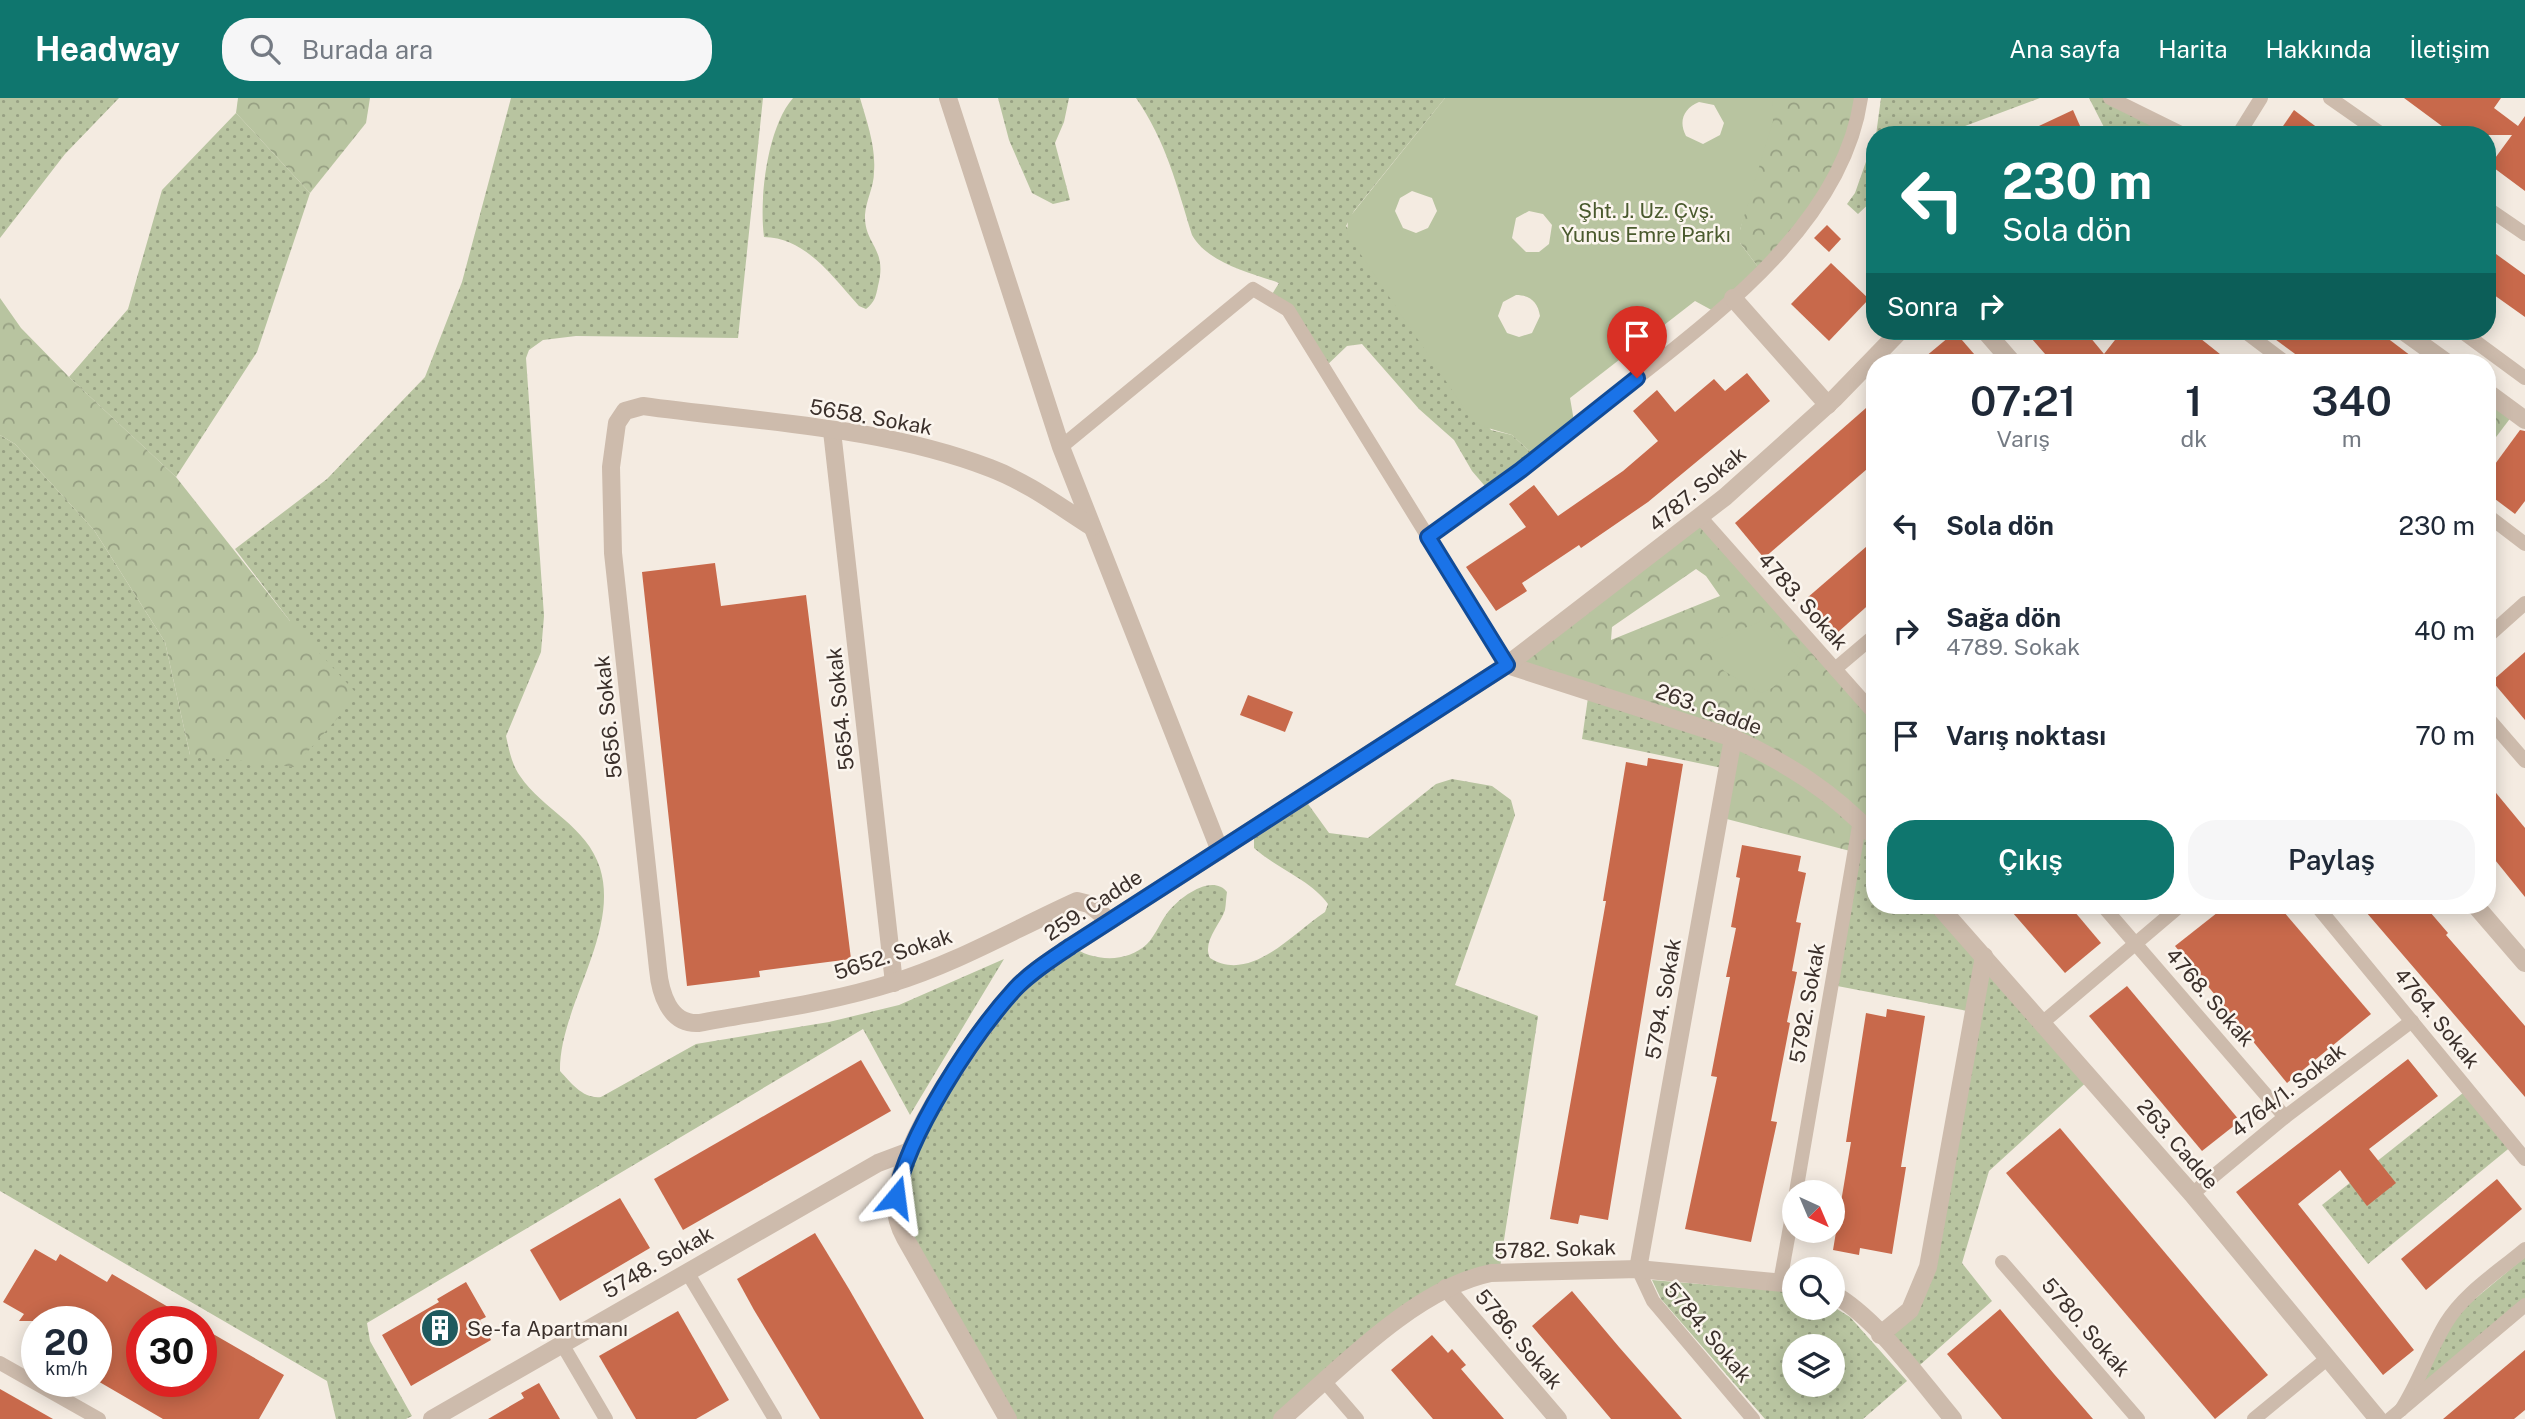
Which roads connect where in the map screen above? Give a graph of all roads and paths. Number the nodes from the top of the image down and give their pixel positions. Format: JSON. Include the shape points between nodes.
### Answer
{"nodes":[{"id":1,"x":948,"y":98,"type":"edge"},
{"id":2,"x":1861,"y":98,"type":"edge"},
{"id":3,"x":2110,"y":98,"type":"edge"},
{"id":4,"x":2261,"y":98,"type":"edge"},
{"id":5,"x":2330,"y":98,"type":"edge"},
{"id":6,"x":2167,"y":126,"type":"edge"},
{"id":7,"x":2244,"y":126,"type":"edge"},
{"id":8,"x":2370,"y":126,"type":"edge"},
{"id":9,"x":2496,"y":214,"type":"edge"},
{"id":10,"x":2525,"y":234,"type":"edge"},
{"id":11,"x":1733,"y":298,"type":"junction"},
{"id":12,"x":1891,"y":340,"type":"edge"},
{"id":13,"x":1993,"y":340,"type":"edge"},
{"id":14,"x":2256,"y":340,"type":"edge"},
{"id":15,"x":2415,"y":340,"type":"edge"},
{"id":16,"x":2474,"y":340,"type":"edge"},
{"id":17,"x":1878,"y":354,"type":"edge"},
{"id":18,"x":2005,"y":354,"type":"edge"},
{"id":19,"x":2274,"y":354,"type":"edge"},
{"id":20,"x":2435,"y":354,"type":"edge"},
{"id":21,"x":2492,"y":354,"type":"edge"},
{"id":22,"x":2496,"y":357,"type":"edge"},
{"id":23,"x":1866,"y":366,"type":"edge"},
{"id":24,"x":2525,"y":379,"type":"edge"},
{"id":25,"x":2496,"y":398,"type":"edge"},
{"id":26,"x":1828,"y":405,"type":"junction"},
{"id":27,"x":625,"y":411,"type":"joint"},
{"id":28,"x":2525,"y":419,"type":"edge"},
{"id":29,"x":832,"y":431,"type":"junction"},
{"id":30,"x":1061,"y":447,"type":"junction"},
{"id":31,"x":1701,"y":518,"type":"junction"},
{"id":32,"x":2496,"y":522,"type":"edge"},
{"id":33,"x":1092,"y":527,"type":"junction"},
{"id":34,"x":1428,"y":537,"type":"junction"},
{"id":35,"x":2525,"y":544,"type":"edge"},
{"id":36,"x":2525,"y":603,"type":"edge"},
{"id":37,"x":2496,"y":629,"type":"edge"},
{"id":38,"x":1866,"y":643,"type":"edge"},
{"id":39,"x":1507,"y":665,"type":"junction"},
{"id":40,"x":1835,"y":670,"type":"junction"},
{"id":41,"x":1866,"y":704,"type":"edge"},
{"id":42,"x":2496,"y":727,"type":"edge"},
{"id":43,"x":1733,"y":738,"type":"junction"},
{"id":44,"x":2525,"y":761,"type":"edge"},
{"id":45,"x":1860,"y":820,"type":"junction"},
{"id":46,"x":1866,"y":827,"type":"edge"},
{"id":47,"x":1220,"y":850,"type":"junction"},
{"id":48,"x":1946,"y":914,"type":"edge"},
{"id":49,"x":2110,"y":914,"type":"edge"},
{"id":50,"x":2170,"y":914,"type":"edge"},
{"id":51,"x":2323,"y":914,"type":"edge"},
{"id":52,"x":2483,"y":914,"type":"edge"},
{"id":53,"x":1110,"y":921,"type":"junction"},
{"id":54,"x":2136,"y":943,"type":"junction"},
{"id":55,"x":1984,"y":956,"type":"junction"},
{"id":56,"x":2525,"y":964,"type":"edge"},
{"id":57,"x":894,"y":983,"type":"junction"},
{"id":58,"x":677,"y":1015,"type":"joint"},
{"id":59,"x":2412,"y":1021,"type":"junction"},
{"id":60,"x":2042,"y":1023,"type":"junction"},
{"id":61,"x":2286,"y":1117,"type":"junction"},
{"id":62,"x":910,"y":1151,"type":"junction"},
{"id":63,"x":2525,"y":1159,"type":"edge"},
{"id":64,"x":1798,"y":1180,"type":"edge"},
{"id":65,"x":2192,"y":1194,"type":"junction"},
{"id":66,"x":2525,"y":1249,"type":"edge"},
{"id":67,"x":2002,"y":1262,"type":"dead end"},
{"id":68,"x":1638,"y":1269,"type":"junction"},
{"id":69,"x":687,"y":1272,"type":"junction"},
{"id":70,"x":1782,"y":1283,"type":"edge"},
{"id":71,"x":1446,"y":1288,"type":"junction"},
{"id":72,"x":1845,"y":1302,"type":"edge"},
{"id":73,"x":2525,"y":1305,"type":"edge"},
{"id":74,"x":1880,"y":1335,"type":"junction"},
{"id":75,"x":562,"y":1344,"type":"junction"},
{"id":76,"x":2328,"y":1357,"type":"junction"},
{"id":77,"x":0,"y":1363,"type":"edge"},
{"id":78,"x":1325,"y":1382,"type":"junction"},
{"id":79,"x":2395,"y":1414,"type":"edge"},
{"id":80,"x":436,"y":1418,"type":"edge"},
{"id":81,"x":99,"y":1419,"type":"edge"},
{"id":82,"x":606,"y":1419,"type":"edge"},
{"id":83,"x":775,"y":1419,"type":"edge"},
{"id":84,"x":1008,"y":1419,"type":"edge"},
{"id":85,"x":1282,"y":1419,"type":"edge"},
{"id":86,"x":1357,"y":1419,"type":"edge"},
{"id":87,"x":1558,"y":1419,"type":"edge"},
{"id":88,"x":1753,"y":1419,"type":"edge"},
{"id":89,"x":1953,"y":1419,"type":"edge"},
{"id":90,"x":2137,"y":1419,"type":"edge"},
{"id":91,"x":2254,"y":1419,"type":"edge"},
{"id":92,"x":2378,"y":1419,"type":"edge"}],
"edges":[{"from":1,"to":30,"type":"street"},
{"from":2,"to":11,"type":"lane","via":[[1849,144],[1824,197]]},
{"from":3,"to":6,"type":"lane"},
{"from":4,"to":7,"type":"lane"},
{"from":5,"to":8,"type":"lane"},
{"from":9,"to":10,"type":"lane"},
{"from":11,"to":26,"type":"street"},
{"from":11,"to":34,"type":"lane","via":[[1537,458]]},
{"from":12,"to":17,"type":"street","name":"4787. Sokak"},
{"from":13,"to":18,"type":"street"},
{"from":14,"to":19,"type":"lane"},
{"from":15,"to":20,"type":"street"},
{"from":16,"to":21,"type":"lane"},
{"from":22,"to":24,"type":"lane"},
{"from":23,"to":26,"type":"street","name":"4787. Sokak"},
{"from":25,"to":28,"type":"street"},
{"from":26,"to":31,"type":"street","name":"4787. Sokak"},
{"from":27,"to":29,"type":"street","name":"5658. Sokak","via":[[643,406]]},
{"from":27,"to":58,"type":"street","name":"5656. Sokak","via":[[618,423],[611,467],[613,553],[660,986]]},
{"from":29,"to":33,"type":"street","name":"5658. Sokak","via":[[929,449],[991,468]]},
{"from":29,"to":57,"type":"street","name":"5654. Sokak"},
{"from":30,"to":33,"type":"street"},
{"from":30,"to":34,"type":"lane","via":[[1253,289],[1288,310]]},
{"from":31,"to":39,"type":"street","name":"4787. Sokak"},
{"from":31,"to":40,"type":"lane","name":"4783. Sokak"},
{"from":32,"to":35,"type":"lane"},
{"from":33,"to":47,"type":"street"},
{"from":34,"to":39,"type":"lane"},
{"from":36,"to":37,"type":"lane"},
{"from":38,"to":40,"type":"lane"},
{"from":39,"to":43,"type":"street","name":"263. Cadde"},
{"from":39,"to":47,"type":"street","name":"259. Cadde"},
{"from":40,"to":41,"type":"lane","name":"4783. Sokak"},
{"from":42,"to":44,"type":"lane"},
{"from":43,"to":45,"type":"street","name":"263. Cadde","via":[[1796,769]]},
{"from":43,"to":68,"type":"street","name":"5794. Sokak"},
{"from":45,"to":46,"type":"street","name":"263. Cadde"},
{"from":45,"to":64,"type":"lane","name":"5792. Sokak"},
{"from":47,"to":53,"type":"street","name":"259. Cadde"},
{"from":48,"to":55,"type":"street","name":"263. Cadde"},
{"from":49,"to":54,"type":"lane","name":"4768. Sokak"},
{"from":50,"to":54,"type":"lane"},
{"from":51,"to":59,"type":"lane","name":"4764. Sokak"},
{"from":52,"to":56,"type":"street"},
{"from":53,"to":57,"type":"street","name":"5652. Sokak","via":[[1084,901],[1077,901],[974,951]]},
{"from":53,"to":62,"type":"street","name":"259. Cadde","via":[[1017,987],[996,1011]]},
{"from":54,"to":60,"type":"lane"},
{"from":54,"to":61,"type":"lane","name":"4768. Sokak"},
{"from":55,"to":60,"type":"street","name":"263. Cadde"},
{"from":55,"to":74,"type":"street","via":[[1928,1267],[1910,1310]]},
{"from":57,"to":58,"type":"street","name":"5652. Sokak","via":[[699,1023],[685,1022]]},
{"from":59,"to":61,"type":"lane","name":"4764/1. Sokak"},
{"from":59,"to":63,"type":"lane","name":"4764. Sokak"},
{"from":60,"to":65,"type":"street","name":"263. Cadde"},
{"from":61,"to":65,"type":"lane","name":"4764/1. Sokak"},
{"from":62,"to":69,"type":"street","name":"5748. Sokak","via":[[878,1163]]},
{"from":62,"to":84,"type":"street","name":"259. Cadde","via":[[896,1197],[899,1226]]},
{"from":65,"to":76,"type":"street","name":"263. Cadde"},
{"from":66,"to":79,"type":"lane","via":[[2460,1304],[2445,1324],[2418,1383]]},
{"from":67,"to":90,"type":"lane","name":"5780. Sokak"},
{"from":68,"to":70,"type":"street","name":"5782. Sokak"},
{"from":68,"to":71,"type":"street","name":"5782. Sokak","via":[[1491,1273]]},
{"from":68,"to":88,"type":"lane","name":"5784. Sokak","via":[[1653,1301]]},
{"from":69,"to":75,"type":"street","name":"5748. Sokak"},
{"from":69,"to":83,"type":"lane"},
{"from":71,"to":78,"type":"street","name":"5782. Sokak","via":[[1395,1323]]},
{"from":71,"to":87,"type":"street","name":"5786. Sokak"},
{"from":72,"to":74,"type":"street"},
{"from":73,"to":79,"type":"lane"},
{"from":74,"to":89,"type":"street"},
{"from":75,"to":80,"type":"street","name":"5748. Sokak"},
{"from":75,"to":82,"type":"lane"},
{"from":76,"to":91,"type":"lane"},
{"from":76,"to":92,"type":"street","name":"263. Cadde"},
{"from":77,"to":81,"type":"lane"},
{"from":78,"to":85,"type":"street","name":"5782. Sokak"},
{"from":78,"to":86,"type":"lane"}]}
